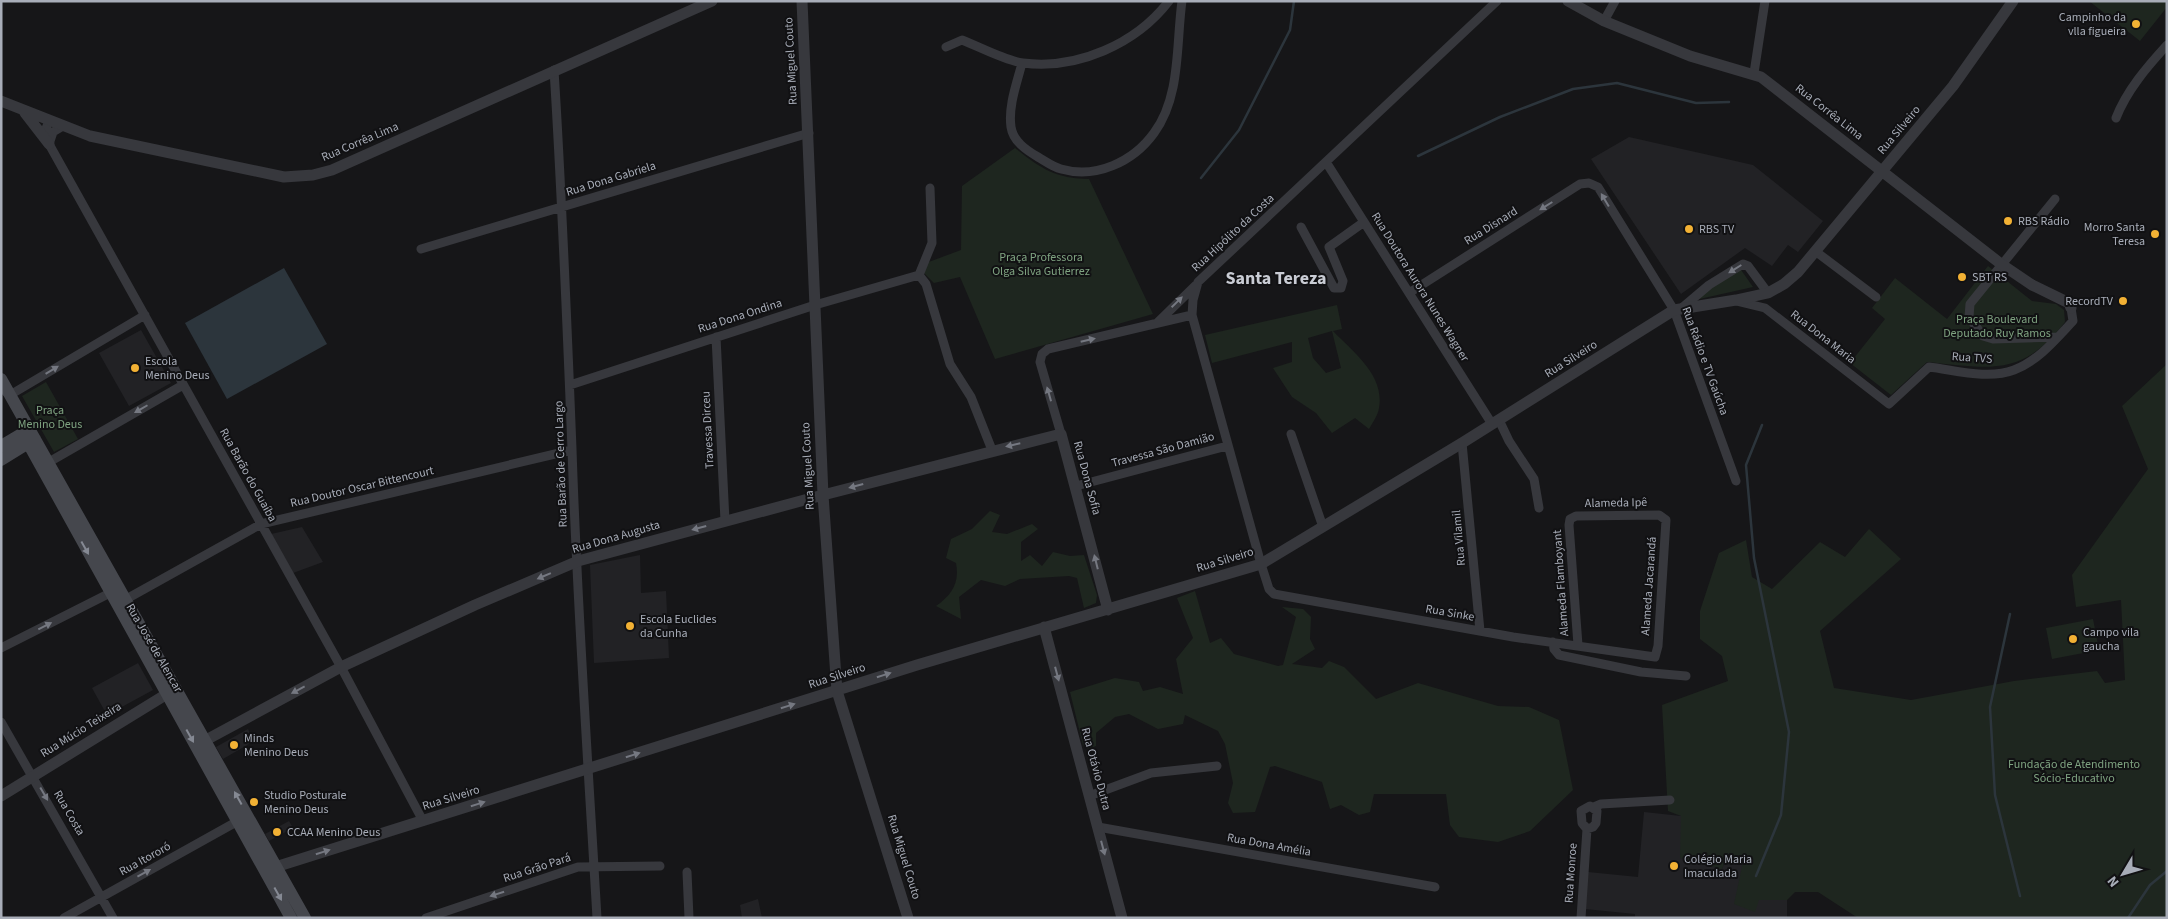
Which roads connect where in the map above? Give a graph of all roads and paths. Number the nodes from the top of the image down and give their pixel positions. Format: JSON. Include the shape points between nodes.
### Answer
{"nodes":[{"id":1,"x":712,"y":1,"type":"edge"},
{"id":2,"x":802,"y":1,"type":"edge"},
{"id":3,"x":1169,"y":1,"type":"edge"},
{"id":4,"x":1182,"y":1,"type":"edge"},
{"id":5,"x":1497,"y":1,"type":"edge"},
{"id":6,"x":1568,"y":1,"type":"edge"},
{"id":7,"x":1615,"y":1,"type":"edge"},
{"id":8,"x":1765,"y":1,"type":"edge"},
{"id":9,"x":2014,"y":1,"type":"edge"},
{"id":10,"x":692,"y":5,"type":"edge"},
{"id":11,"x":1604,"y":21,"type":"junction"},
{"id":12,"x":2167,"y":45,"type":"edge"},
{"id":13,"x":946,"y":47,"type":"dead end"},
{"id":14,"x":1022,"y":63,"type":"junction"},
{"id":15,"x":554,"y":70,"type":"junction"},
{"id":16,"x":1754,"y":73,"type":"junction"},
{"id":17,"x":1,"y":101,"type":"edge"},
{"id":18,"x":15,"y":107,"type":"junction"},
{"id":19,"x":2116,"y":118,"type":"dead end"},
{"id":20,"x":49,"y":120,"type":"junction"},
{"id":21,"x":63,"y":126,"type":"junction"},
{"id":22,"x":809,"y":133,"type":"junction"},
{"id":23,"x":49,"y":144,"type":"junction"},
{"id":24,"x":1326,"y":162,"type":"junction"},
{"id":25,"x":1883,"y":171,"type":"junction"},
{"id":26,"x":1588,"y":183,"type":"joint"},
{"id":27,"x":930,"y":188,"type":"dead end"},
{"id":28,"x":2055,"y":199,"type":"dead end"},
{"id":29,"x":563,"y":206,"type":"junction"},
{"id":30,"x":1364,"y":222,"type":"junction"},
{"id":31,"x":1301,"y":227,"type":"dead end"},
{"id":32,"x":421,"y":249,"type":"dead end"},
{"id":33,"x":1815,"y":251,"type":"junction"},
{"id":34,"x":2002,"y":264,"type":"junction"},
{"id":35,"x":919,"y":275,"type":"junction"},
{"id":36,"x":1198,"y":282,"type":"junction"},
{"id":37,"x":1409,"y":293,"type":"junction"},
{"id":38,"x":1768,"y":293,"type":"junction"},
{"id":39,"x":1876,"y":298,"type":"dead end"},
{"id":40,"x":1736,"y":300,"type":"junction"},
{"id":41,"x":815,"y":305,"type":"junction"},
{"id":42,"x":2071,"y":308,"type":"joint"},
{"id":43,"x":1679,"y":309,"type":"junction"},
{"id":44,"x":145,"y":315,"type":"junction"},
{"id":45,"x":1192,"y":315,"type":"junction"},
{"id":46,"x":1157,"y":323,"type":"junction"},
{"id":47,"x":716,"y":337,"type":"junction"},
{"id":48,"x":2057,"y":338,"type":"junction"},
{"id":49,"x":1,"y":379,"type":"edge"},
{"id":50,"x":183,"y":385,"type":"junction"},
{"id":51,"x":570,"y":386,"type":"junction"},
{"id":52,"x":4,"y":393,"type":"edge"},
{"id":53,"x":1889,"y":404,"type":"joint"},
{"id":54,"x":1495,"y":422,"type":"junction"},
{"id":55,"x":1061,"y":434,"type":"junction"},
{"id":56,"x":1291,"y":434,"type":"dead end"},
{"id":57,"x":29,"y":436,"type":"junction"},
{"id":58,"x":1462,"y":443,"type":"junction"},
{"id":59,"x":1,"y":446,"type":"edge"},
{"id":60,"x":1227,"y":446,"type":"junction"},
{"id":61,"x":572,"y":450,"type":"junction"},
{"id":62,"x":992,"y":450,"type":"junction"},
{"id":63,"x":1,"y":460,"type":"edge"},
{"id":64,"x":49,"y":462,"type":"junction"},
{"id":65,"x":1736,"y":482,"type":"dead end"},
{"id":66,"x":1076,"y":486,"type":"junction"},
{"id":67,"x":823,"y":495,"type":"junction"},
{"id":68,"x":1539,"y":508,"type":"dead end"},
{"id":69,"x":1663,"y":516,"type":"joint"},
{"id":70,"x":1570,"y":519,"type":"joint"},
{"id":71,"x":725,"y":521,"type":"junction"},
{"id":72,"x":261,"y":524,"type":"junction"},
{"id":73,"x":1323,"y":527,"type":"junction"},
{"id":74,"x":578,"y":561,"type":"junction"},
{"id":75,"x":1261,"y":564,"type":"junction"},
{"id":76,"x":110,"y":593,"type":"junction"},
{"id":77,"x":121,"y":602,"type":"junction"},
{"id":78,"x":1108,"y":610,"type":"junction"},
{"id":79,"x":1044,"y":627,"type":"junction"},
{"id":80,"x":1480,"y":631,"type":"junction"},
{"id":81,"x":1553,"y":642,"type":"junction"},
{"id":82,"x":1578,"y":645,"type":"junction"},
{"id":83,"x":1,"y":648,"type":"edge"},
{"id":84,"x":1655,"y":657,"type":"joint"},
{"id":85,"x":341,"y":667,"type":"junction"},
{"id":86,"x":1686,"y":676,"type":"dead end"},
{"id":87,"x":172,"y":691,"type":"junction"},
{"id":88,"x":837,"y":691,"type":"junction"},
{"id":89,"x":1,"y":722,"type":"edge"},
{"id":90,"x":206,"y":740,"type":"junction"},
{"id":91,"x":1217,"y":766,"type":"dead end"},
{"id":92,"x":588,"y":769,"type":"junction"},
{"id":93,"x":34,"y":776,"type":"junction"},
{"id":94,"x":1,"y":796,"type":"edge"},
{"id":95,"x":1089,"y":796,"type":"junction"},
{"id":96,"x":1670,"y":800,"type":"dead end"},
{"id":97,"x":1594,"y":807,"type":"junction"},
{"id":98,"x":238,"y":821,"type":"junction"},
{"id":99,"x":424,"y":821,"type":"junction"},
{"id":100,"x":1098,"y":827,"type":"junction"},
{"id":101,"x":1587,"y":829,"type":"junction"},
{"id":102,"x":660,"y":866,"type":"dead end"},
{"id":103,"x":594,"y":867,"type":"junction"},
{"id":104,"x":270,"y":868,"type":"junction"},
{"id":105,"x":687,"y":872,"type":"dead end"},
{"id":106,"x":1436,"y":887,"type":"dead end"},
{"id":107,"x":102,"y":897,"type":"junction"},
{"id":108,"x":64,"y":918,"type":"edge"},
{"id":109,"x":113,"y":918,"type":"edge"},
{"id":110,"x":291,"y":918,"type":"edge"},
{"id":111,"x":304,"y":918,"type":"edge"},
{"id":112,"x":426,"y":918,"type":"edge"},
{"id":113,"x":597,"y":918,"type":"edge"},
{"id":114,"x":689,"y":918,"type":"edge"},
{"id":115,"x":908,"y":918,"type":"edge"},
{"id":116,"x":1122,"y":918,"type":"edge"},
{"id":117,"x":1581,"y":918,"type":"edge"}],
"edges":[{"from":1,"to":10,"type":"street","name":"Rua Corrêa Lima"},
{"from":2,"to":22,"type":"street","name":"Rua Miguel Couto"},
{"from":3,"to":14,"type":"street","via":[[1158,16],[1113,47],[1067,63]]},
{"from":4,"to":14,"type":"street","via":[[1172,96],[1164,116],[1155,133],[1141,147],[1112,167],[1076,172],[1059,169],[1019,143],[1011,128],[1011,110]]},
{"from":5,"to":24,"type":"street","name":"Rua Hipólito da Costa"},
{"from":6,"to":11,"type":"street","name":"Rua Corrêa Lima"},
{"from":7,"to":11,"type":"street"},
{"from":8,"to":16,"type":"street"},
{"from":9,"to":25,"type":"street","name":"Rua Silveiro","via":[[1954,86]]},
{"from":10,"to":15,"type":"street","name":"Rua Corrêa Lima"},
{"from":11,"to":16,"type":"street","name":"Rua Corrêa Lima","via":[[1690,56]]},
{"from":12,"to":19,"type":"street","via":[[2122,102]]},
{"from":13,"to":14,"type":"street","via":[[962,40]]},
{"from":15,"to":21,"type":"street","name":"Rua Corrêa Lima","via":[[332,170],[313,175],[284,177],[90,136]]},
{"from":15,"to":29,"type":"street","name":"Rua Barão de Cerro Largo"},
{"from":16,"to":25,"type":"street","name":"Rua Corrêa Lima"},
{"from":17,"to":18,"type":"street","name":"Rua Corrêa Lima"},
{"from":18,"to":20,"type":"street","name":"Rua Corrêa Lima"},
{"from":18,"to":23,"type":"street","via":[[29,117]]},
{"from":20,"to":21,"type":"street","name":"Rua Corrêa Lima"},
{"from":20,"to":23,"type":"street","name":"Rua Barão do Guaíba","via":[[45,130]]},
{"from":21,"to":23,"type":"street","via":[[53,132]]},
{"from":22,"to":29,"type":"street","name":"Rua Dona Gabriela"},
{"from":22,"to":41,"type":"street","name":"Rua Miguel Couto"},
{"from":23,"to":44,"type":"street","name":"Rua Barão do Guaíba"},
{"from":24,"to":30,"type":"street","name":"Rua Doutora Aurora Nunes Wagner"},
{"from":24,"to":36,"type":"street","name":"Rua Hipólito da Costa"},
{"from":25,"to":33,"type":"street","name":"Rua Silveiro"},
{"from":25,"to":34,"type":"street","name":"Rua Corrêa Lima"},
{"from":26,"to":37,"type":"street","name":"Rua Disnard","one_way":true,"via":[[1580,184]]},
{"from":43,"to":26,"type":"street","name":"Rua Rádio e TV Gaúcha","one_way":true,"via":[[1618,222],[1598,187]]},
{"from":27,"to":35,"type":"street","via":[[932,243]]},
{"from":28,"to":34,"type":"street"},
{"from":29,"to":32,"type":"street","name":"Rua Dona Gabriela"},
{"from":29,"to":51,"type":"street","name":"Rua Barão de Cerro Largo"},
{"from":30,"to":31,"type":"street","via":[[1329,247],[1344,281],[1342,288],[1334,288]]},
{"from":30,"to":37,"type":"street","name":"Rua Doutora Aurora Nunes Wagner"},
{"from":33,"to":38,"type":"street","name":"Rua Silveiro","via":[[1798,272]]},
{"from":33,"to":39,"type":"street"},
{"from":34,"to":42,"type":"street","name":"Rua Corrêa Lima","via":[[2032,285],[2069,303]]},
{"from":34,"to":48,"type":"street","via":[[1970,304],[1968,317],[1973,325],[1984,336],[1993,339]]},
{"from":35,"to":41,"type":"street","name":"Rua Dona Ondina"},
{"from":35,"to":62,"type":"street","via":[[926,284],[950,364],[970,397]]},
{"from":36,"to":45,"type":"street","name":"Rua Hipólito da Costa","via":[[1192,300]]},
{"from":46,"to":36,"type":"street","one_way":true},
{"from":37,"to":54,"type":"street","name":"Rua Doutora Aurora Nunes Wagner"},
{"from":38,"to":40,"type":"street","name":"Rua Silveiro"},
{"from":38,"to":43,"type":"street","one_way":true,"via":[[1743,264]]},
{"from":40,"to":43,"type":"street","name":"Rua Silveiro"},
{"from":40,"to":53,"type":"street","name":"Rua Dona Maria","via":[[1765,308]]},
{"from":41,"to":47,"type":"street","name":"Rua Dona Ondina"},
{"from":41,"to":67,"type":"street","name":"Rua Miguel Couto"},
{"from":42,"to":48,"type":"street","name":"Rua TVS","via":[[2073,321]]},
{"from":43,"to":54,"type":"street","name":"Rua Silveiro"},
{"from":43,"to":65,"type":"street","name":"Rua Rádio e TV Gaúcha"},
{"from":44,"to":50,"type":"street","name":"Rua Barão do Guaíba"},
{"from":52,"to":44,"type":"street","one_way":true},
{"from":45,"to":46,"type":"street"},
{"from":45,"to":60,"type":"street","name":"Rua Hipólito da Costa"},
{"from":55,"to":46,"type":"street","name":"Rua Dona Sofia","one_way":true,"via":[[1040,362],[1042,354],[1048,349]]},
{"from":47,"to":51,"type":"street","name":"Rua Dona Ondina"},
{"from":47,"to":71,"type":"street","name":"Travessa Dirceu"},
{"from":48,"to":53,"type":"street","name":"Rua TVS","via":[[2038,356],[2013,370],[1985,374],[1929,367]]},
{"from":49,"to":52,"type":"main road","name":"Rua José de Alencar"},
{"from":50,"to":64,"type":"street","one_way":true},
{"from":50,"to":72,"type":"street","name":"Rua Barão do Guaíba"},
{"from":51,"to":61,"type":"street","name":"Rua Barão de Cerro Largo"},
{"from":52,"to":57,"type":"main road","name":"Rua José de Alencar"},
{"from":54,"to":58,"type":"street","name":"Rua Silveiro"},
{"from":54,"to":68,"type":"street","name":"Rua Doutora Aurora Nunes Wagner","via":[[1534,479]]},
{"from":55,"to":62,"type":"street","name":"Rua Dona Augusta","one_way":true},
{"from":55,"to":66,"type":"street","name":"Rua Dona Sofia"},
{"from":56,"to":73,"type":"street"},
{"from":57,"to":59,"type":"main road"},
{"from":57,"to":63,"type":"main road"},
{"from":57,"to":64,"type":"main road","name":"Rua José de Alencar"},
{"from":57,"to":76,"type":"main road","name":"Rua José de Alencar","one_way":true},
{"from":58,"to":73,"type":"street","name":"Rua Silveiro"},
{"from":58,"to":80,"type":"street","name":"Rua Vilamil"},
{"from":60,"to":66,"type":"street","name":"Travessa São Damião"},
{"from":60,"to":75,"type":"street","name":"Rua Hipólito da Costa"},
{"from":61,"to":72,"type":"street","name":"Rua Doutor Oscar Bittencourt"},
{"from":61,"to":74,"type":"street","name":"Rua Barão de Cerro Largo"},
{"from":62,"to":67,"type":"street","name":"Rua Dona Augusta","one_way":true},
{"from":64,"to":77,"type":"main road","name":"Rua José de Alencar"},
{"from":78,"to":66,"type":"street","name":"Rua Dona Sofia","one_way":true},
{"from":67,"to":71,"type":"street","name":"Rua Dona Augusta"},
{"from":67,"to":88,"type":"street","name":"Rua Miguel Couto"},
{"from":69,"to":70,"type":"street","name":"Alameda Ipê","via":[[1576,516]]},
{"from":69,"to":84,"type":"street","name":"Alameda Jacarandá","via":[[1666,520]]},
{"from":70,"to":82,"type":"street","name":"Alameda Flamboyant"},
{"from":71,"to":74,"type":"street","name":"Rua Dona Augusta","one_way":true},
{"from":72,"to":77,"type":"street","name":"Rua Doutor Oscar Bittencourt"},
{"from":72,"to":85,"type":"street","name":"Rua Barão do Guaíba"},
{"from":73,"to":75,"type":"street","name":"Rua Silveiro"},
{"from":74,"to":85,"type":"street","name":"Rua Dona Augusta","one_way":true,"via":[[475,604]]},
{"from":74,"to":92,"type":"street","name":"Rua Barão de Cerro Largo"},
{"from":75,"to":78,"type":"street","name":"Rua Silveiro"},
{"from":75,"to":80,"type":"street","name":"Rua Sinke","via":[[1269,589],[1280,597]]},
{"from":76,"to":77,"type":"main road","name":"Rua José de Alencar"},
{"from":83,"to":76,"type":"street","one_way":true},
{"from":77,"to":87,"type":"main road","name":"Rua José de Alencar"},
{"from":78,"to":79,"type":"street","name":"Rua Silveiro"},
{"from":88,"to":79,"type":"street","name":"Rua Silveiro","one_way":true},
{"from":79,"to":95,"type":"street","name":"Rua Otávio Dutra","one_way":true},
{"from":80,"to":81,"type":"street","name":"Rua Sinke"},
{"from":81,"to":82,"type":"street","name":"Rua Sinke"},
{"from":81,"to":86,"type":"street","via":[[1559,655],[1641,672]]},
{"from":82,"to":84,"type":"street","name":"Rua Sinke"},
{"from":85,"to":90,"type":"street","name":"Rua Dona Augusta","one_way":true},
{"from":85,"to":99,"type":"street","name":"Rua Barão do Guaíba"},
{"from":87,"to":90,"type":"main road","name":"Rua José de Alencar"},
{"from":87,"to":93,"type":"street","name":"Rua Múcio Teixeira"},
{"from":87,"to":98,"type":"main road","name":"Rua José de Alencar","one_way":true},
{"from":92,"to":88,"type":"street","name":"Rua Silveiro","one_way":true},
{"from":88,"to":115,"type":"street","name":"Rua Miguel Couto"},
{"from":89,"to":93,"type":"street","name":"Rua Costa"},
{"from":104,"to":90,"type":"main road","name":"Rua José de Alencar","one_way":true},
{"from":91,"to":95,"type":"street","via":[[1151,773]]},
{"from":99,"to":92,"type":"street","name":"Rua Silveiro","one_way":true},
{"from":92,"to":103,"type":"street","name":"Rua Barão de Cerro Largo"},
{"from":93,"to":94,"type":"street","name":"Rua Múcio Teixeira"},
{"from":93,"to":107,"type":"street","name":"Rua Costa","one_way":true},
{"from":95,"to":100,"type":"street","name":"Rua Otávio Dutra"},
{"from":96,"to":97,"type":"street"},
{"from":97,"to":101,"type":"street","name":"Rua Monroe","via":[[1598,814],[1596,823]]},
{"from":97,"to":101,"type":"street","name":"Rua Monroe","via":[[1581,811],[1582,823]]},
{"from":98,"to":104,"type":"main road","name":"Rua José de Alencar"},
{"from":107,"to":98,"type":"street","name":"Rua Itororó","one_way":true},
{"from":104,"to":99,"type":"street","name":"Rua Silveiro","one_way":true},
{"from":100,"to":106,"type":"street","name":"Rua Dona Amélia"},
{"from":100,"to":116,"type":"street","name":"Rua Otávio Dutra","one_way":true},
{"from":101,"to":117,"type":"street","name":"Rua Monroe"},
{"from":102,"to":103,"type":"street","name":"Rua Grão Pará"},
{"from":103,"to":112,"type":"street","name":"Rua Grão Pará","one_way":true,"via":[[578,867]]},
{"from":103,"to":113,"type":"street","name":"Rua Barão de Cerro Largo"},
{"from":104,"to":110,"type":"main road","name":"Rua José de Alencar","one_way":true},
{"from":104,"to":111,"type":"main road","name":"Rua José de Alencar"},
{"from":105,"to":114,"type":"street"},
{"from":107,"to":108,"type":"street","name":"Rua Itororó"},
{"from":107,"to":109,"type":"street","name":"Rua Costa"}]}
